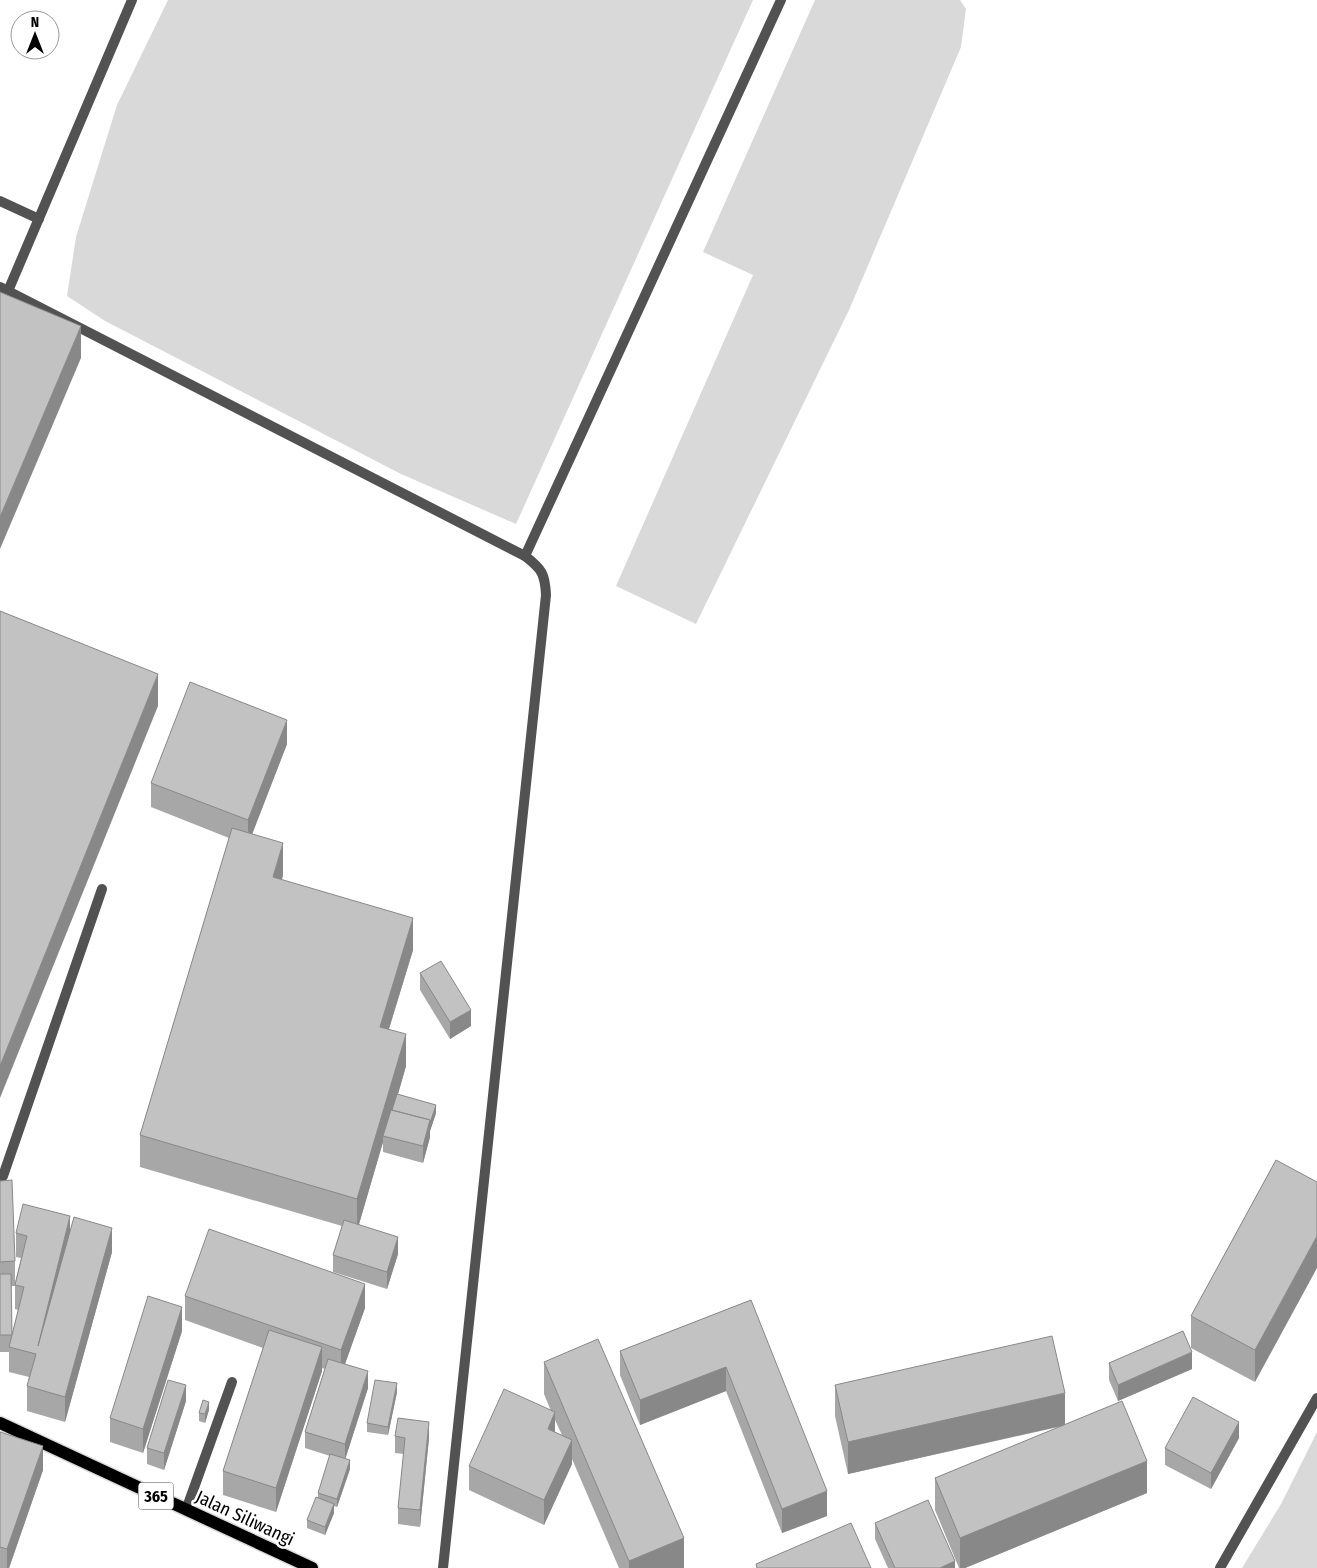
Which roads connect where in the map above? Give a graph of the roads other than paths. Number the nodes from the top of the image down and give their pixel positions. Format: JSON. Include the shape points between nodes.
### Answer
{"nodes":[{"id":1,"x":132,"y":0,"type":"edge"},
{"id":2,"x":781,"y":0,"type":"edge"},
{"id":3,"x":0,"y":201,"type":"edge"},
{"id":4,"x":39,"y":219,"type":"junction"},
{"id":5,"x":4,"y":289,"type":"edge"},
{"id":6,"x":525,"y":556,"type":"junction"},
{"id":7,"x":102,"y":889,"type":"dead end"},
{"id":8,"x":0,"y":1178,"type":"edge"},
{"id":9,"x":232,"y":1382,"type":"dead end"},
{"id":10,"x":1317,"y":1398,"type":"edge"},
{"id":11,"x":0,"y":1423,"type":"edge"},
{"id":12,"x":186,"y":1510,"type":"junction"},
{"id":13,"x":295,"y":1564,"type":"edge"},
{"id":14,"x":312,"y":1568,"type":"edge"},
{"id":15,"x":443,"y":1568,"type":"edge"},
{"id":16,"x":1220,"y":1568,"type":"edge"}],
"edges":[{"from":1,"to":4,"type":"street"},
{"from":2,"to":6,"type":"street"},
{"from":3,"to":4,"type":"street"},
{"from":4,"to":5,"type":"street"},
{"from":5,"to":6,"type":"street"},
{"from":6,"to":15,"type":"street","via":[[546,578],[546,595]]},
{"from":7,"to":8,"type":"street"},
{"from":9,"to":12,"type":"street"},
{"from":10,"to":16,"type":"street"},
{"from":11,"to":12,"type":"main road","name":"Jalan Siliwangi","number":"365"},
{"from":12,"to":13,"type":"main road","name":"Jalan Siliwangi","number":"365"},
{"from":13,"to":14,"type":"main road","name":"Jalan Siliwangi","number":"365"}]}
